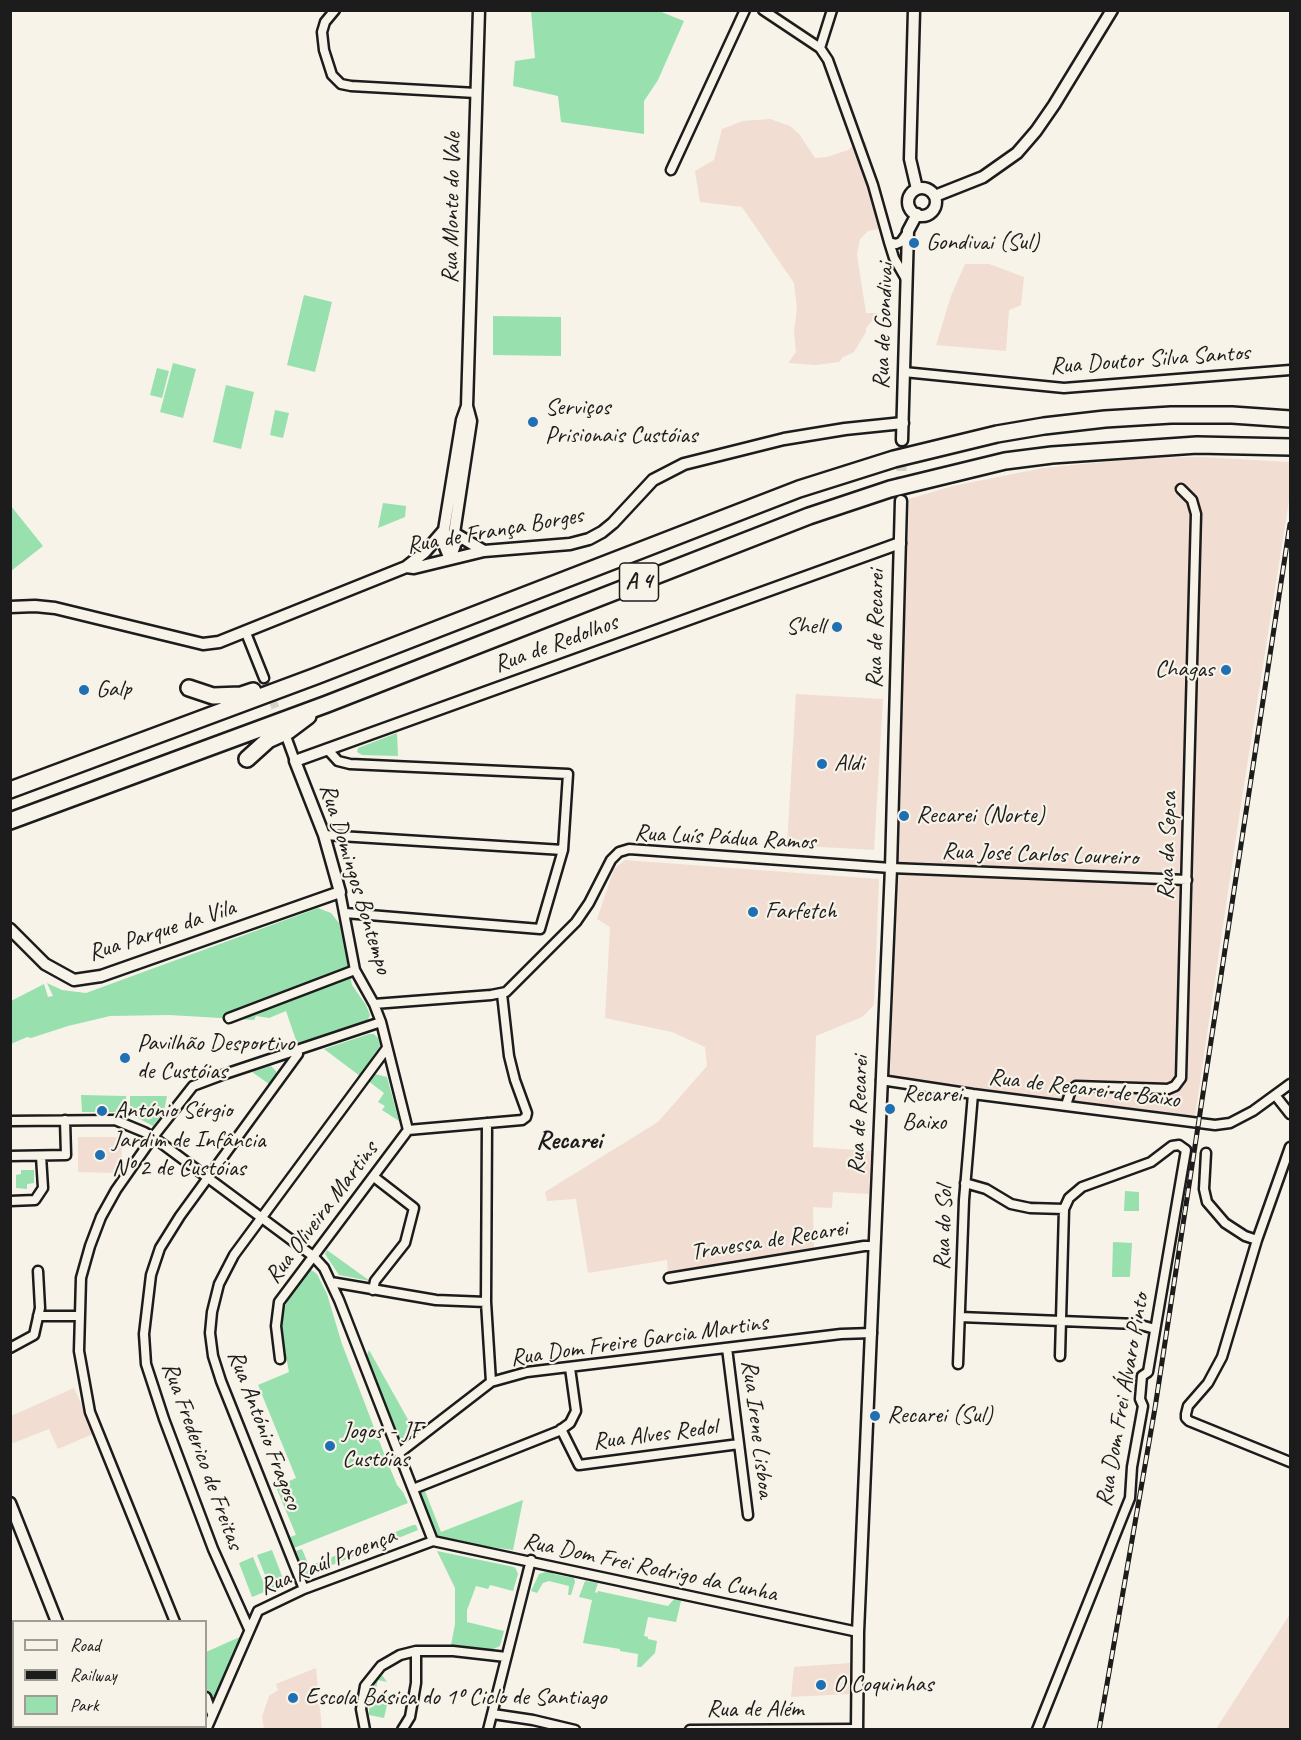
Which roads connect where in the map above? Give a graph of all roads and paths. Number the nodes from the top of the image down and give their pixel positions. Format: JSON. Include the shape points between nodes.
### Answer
{"nodes":[{"id":1,"x":335,"y":10,"type":"edge"},
{"id":2,"x":478,"y":10,"type":"edge"},
{"id":3,"x":745,"y":10,"type":"edge"},
{"id":4,"x":763,"y":10,"type":"edge"},
{"id":5,"x":832,"y":10,"type":"edge"},
{"id":6,"x":914,"y":10,"type":"edge"},
{"id":7,"x":1112,"y":10,"type":"edge"},
{"id":8,"x":820,"y":48,"type":"junction"},
{"id":9,"x":476,"y":93,"type":"junction"},
{"id":10,"x":671,"y":170,"type":"dead end"},
{"id":11,"x":917,"y":189,"type":"junction"},
{"id":12,"x":935,"y":196,"type":"junction"},
{"id":13,"x":917,"y":214,"type":"junction"},
{"id":14,"x":908,"y":231,"type":"junction"},
{"id":15,"x":889,"y":242,"type":"junction"},
{"id":16,"x":907,"y":279,"type":"junction"},
{"id":17,"x":1290,"y":370,"type":"edge"},
{"id":18,"x":904,"y":372,"type":"junction"},
{"id":19,"x":1290,"y":419,"type":"edge"},
{"id":20,"x":903,"y":423,"type":"junction"},
{"id":21,"x":902,"y":440,"type":"tunnel mouth"},
{"id":22,"x":1290,"y":447,"type":"edge"},
{"id":23,"x":1181,"y":489,"type":"dead end"},
{"id":24,"x":901,"y":501,"type":"tunnel mouth"},
{"id":25,"x":449,"y":531,"type":"junction"},
{"id":26,"x":900,"y":543,"type":"junction"},
{"id":27,"x":484,"y":551,"type":"junction"},
{"id":28,"x":450,"y":559,"type":"junction"},
{"id":29,"x":406,"y":567,"type":"junction"},
{"id":30,"x":10,"y":608,"type":"edge"},
{"id":31,"x":246,"y":633,"type":"junction"},
{"id":32,"x":316,"y":676,"type":"junction"},
{"id":33,"x":264,"y":678,"type":"tunnel mouth"},
{"id":34,"x":189,"y":688,"type":"dead end"},
{"id":35,"x":327,"y":704,"type":"junction"},
{"id":36,"x":287,"y":739,"type":"dead end"},
{"id":37,"x":327,"y":749,"type":"junction"},
{"id":38,"x":247,"y":759,"type":"dead end"},
{"id":39,"x":295,"y":761,"type":"junction"},
{"id":40,"x":10,"y":790,"type":"edge"},
{"id":41,"x":10,"y":821,"type":"edge"},
{"id":42,"x":324,"y":835,"type":"junction"},
{"id":43,"x":563,"y":850,"type":"junction"},
{"id":44,"x":891,"y":868,"type":"junction"},
{"id":45,"x":1187,"y":880,"type":"junction"},
{"id":46,"x":340,"y":892,"type":"junction"},
{"id":47,"x":345,"y":914,"type":"junction"},
{"id":48,"x":10,"y":929,"type":"edge"},
{"id":49,"x":355,"y":970,"type":"junction"},
{"id":50,"x":502,"y":994,"type":"junction"},
{"id":51,"x":374,"y":1004,"type":"junction"},
{"id":52,"x":229,"y":1018,"type":"dead end"},
{"id":53,"x":381,"y":1022,"type":"junction"},
{"id":54,"x":387,"y":1048,"type":"junction"},
{"id":55,"x":298,"y":1050,"type":"junction"},
{"id":56,"x":881,"y":1080,"type":"junction"},
{"id":57,"x":1290,"y":1084,"type":"edge"},
{"id":58,"x":973,"y":1094,"type":"junction"},
{"id":59,"x":1275,"y":1095,"type":"junction"},
{"id":60,"x":1066,"y":1105,"type":"junction"},
{"id":61,"x":1290,"y":1114,"type":"edge"},
{"id":62,"x":65,"y":1120,"type":"junction"},
{"id":63,"x":10,"y":1121,"type":"edge"},
{"id":64,"x":487,"y":1123,"type":"junction"},
{"id":65,"x":408,"y":1130,"type":"junction"},
{"id":66,"x":153,"y":1137,"type":"junction"},
{"id":67,"x":1290,"y":1147,"type":"edge"},
{"id":68,"x":1206,"y":1153,"type":"dead end"},
{"id":69,"x":10,"y":1156,"type":"edge"},
{"id":70,"x":41,"y":1156,"type":"junction"},
{"id":71,"x":208,"y":1177,"type":"junction"},
{"id":72,"x":374,"y":1177,"type":"junction"},
{"id":73,"x":965,"y":1183,"type":"junction"},
{"id":74,"x":10,"y":1201,"type":"edge"},
{"id":75,"x":1064,"y":1209,"type":"junction"},
{"id":76,"x":261,"y":1217,"type":"junction"},
{"id":77,"x":1257,"y":1240,"type":"junction"},
{"id":78,"x":875,"y":1246,"type":"junction"},
{"id":79,"x":313,"y":1256,"type":"junction"},
{"id":80,"x":38,"y":1270,"type":"dead end"},
{"id":81,"x":669,"y":1278,"type":"dead end"},
{"id":82,"x":331,"y":1282,"type":"junction"},
{"id":83,"x":373,"y":1290,"type":"junction"},
{"id":84,"x":486,"y":1302,"type":"junction"},
{"id":85,"x":38,"y":1316,"type":"junction"},
{"id":86,"x":79,"y":1316,"type":"junction"},
{"id":87,"x":960,"y":1317,"type":"junction"},
{"id":88,"x":1061,"y":1322,"type":"junction"},
{"id":89,"x":1155,"y":1329,"type":"junction"},
{"id":90,"x":872,"y":1333,"type":"junction"},
{"id":91,"x":10,"y":1348,"type":"edge"},
{"id":92,"x":727,"y":1348,"type":"junction"},
{"id":93,"x":1060,"y":1356,"type":"dead end"},
{"id":94,"x":280,"y":1359,"type":"dead end"},
{"id":95,"x":958,"y":1364,"type":"dead end"},
{"id":96,"x":570,"y":1368,"type":"junction"},
{"id":97,"x":490,"y":1382,"type":"junction"},
{"id":98,"x":561,"y":1429,"type":"junction"},
{"id":99,"x":739,"y":1444,"type":"junction"},
{"id":100,"x":399,"y":1453,"type":"junction"},
{"id":101,"x":1290,"y":1462,"type":"edge"},
{"id":102,"x":413,"y":1489,"type":"junction"},
{"id":103,"x":10,"y":1503,"type":"edge"},
{"id":104,"x":748,"y":1515,"type":"dead end"},
{"id":105,"x":433,"y":1541,"type":"junction"},
{"id":106,"x":531,"y":1560,"type":"junction"},
{"id":107,"x":304,"y":1589,"type":"junction"},
{"id":108,"x":56,"y":1620,"type":"edge"},
{"id":109,"x":174,"y":1620,"type":"edge"},
{"id":110,"x":249,"y":1629,"type":"junction"},
{"id":111,"x":858,"y":1632,"type":"junction"},
{"id":112,"x":416,"y":1651,"type":"junction"},
{"id":113,"x":506,"y":1657,"type":"junction"},
{"id":114,"x":207,"y":1700,"type":"edge"},
{"id":115,"x":212,"y":1714,"type":"junction"},
{"id":116,"x":493,"y":1714,"type":"junction"},
{"id":117,"x":573,"y":1729,"type":"edge"},
{"id":118,"x":857,"y":1729,"type":"edge"},
{"id":119,"x":207,"y":1730,"type":"edge"},
{"id":120,"x":365,"y":1730,"type":"edge"},
{"id":121,"x":402,"y":1730,"type":"edge"},
{"id":122,"x":488,"y":1730,"type":"edge"},
{"id":123,"x":690,"y":1730,"type":"edge"},
{"id":124,"x":1037,"y":1730,"type":"edge"}],
"edges":[{"from":1,"to":9,"type":"street","via":[[322,32],[332,75],[341,84]]},
{"from":2,"to":9,"type":"street","name":"Rua Monte do Vale"},
{"from":3,"to":10,"type":"street"},
{"from":4,"to":8,"type":"street"},
{"from":5,"to":8,"type":"street"},
{"from":6,"to":11,"type":"street","via":[[910,159]]},
{"from":7,"to":12,"type":"street","via":[[1054,105],[1017,153],[983,177]]},
{"from":8,"to":15,"type":"street","via":[[828,60],[873,185]]},
{"from":9,"to":25,"type":"street","name":"Rua Monte do Vale","via":[[467,406],[471,421]]},
{"from":11,"to":12,"type":"street","via":[[928,189]]},
{"from":11,"to":13,"type":"street","via":[[908,202]]},
{"from":12,"to":13,"type":"street","name":"Rua de Gondivai","via":[[931,212]]},
{"from":13,"to":14,"type":"street","name":"Rua de Gondivai"},
{"from":14,"to":15,"type":"street","via":[[902,242]]},
{"from":14,"to":16,"type":"street","name":"Rua de Gondivai"},
{"from":15,"to":16,"type":"street"},
{"from":16,"to":18,"type":"street","name":"Rua de Gondivai"},
{"from":17,"to":18,"type":"street","name":"Rua Doutor Silva Santos","via":[[1064,388]]},
{"from":18,"to":20,"type":"street","name":"Rua de Gondivai"},
{"from":19,"to":32,"type":"highway","number":"A 4","via":[[1232,415],[1105,419],[997,434],[894,459],[799,489]]},
{"from":20,"to":21,"type":"street","name":"Rua de Gondivai"},
{"from":20,"to":27,"type":"street","name":"Rua de França Borges","via":[[784,439],[684,464],[653,480],[613,523],[589,539]]},
{"from":22,"to":35,"type":"highway","number":"A 4","via":[[1197,445],[1052,455],[1005,461],[891,489],[809,516]]},
{"from":23,"to":45,"type":"street","name":"Rua da Sepsa","via":[[1192,500],[1196,514]]},
{"from":24,"to":26,"type":"street","name":"Rua de Recarei"},
{"from":25,"to":27,"type":"street"},
{"from":25,"to":28,"type":"street","name":"Rua Monte do Vale","via":[[445,547]]},
{"from":25,"to":29,"type":"street"},
{"from":26,"to":37,"type":"street","name":"Rua de Redolhos"},
{"from":26,"to":44,"type":"street","name":"Rua de Recarei"},
{"from":27,"to":28,"type":"street","name":"Rua de França Borges"},
{"from":28,"to":29,"type":"street","name":"Rua de França Borges"},
{"from":29,"to":31,"type":"street","name":"Rua de França Borges"},
{"from":30,"to":31,"type":"street","name":"Rua de França Borges","via":[[55,608],[203,644]]},
{"from":31,"to":33,"type":"street"},
{"from":32,"to":34,"type":"highway","via":[[281,679],[241,695],[213,696]]},
{"from":32,"to":40,"type":"highway","number":"A 4"},
{"from":35,"to":38,"type":"highway","via":[[268,740]]},
{"from":35,"to":41,"type":"highway","number":"A 4"},
{"from":36,"to":39,"type":"street","name":"Rua Domingos Bontempo"},
{"from":37,"to":39,"type":"street","name":"Rua de Redolhos"},
{"from":37,"to":43,"type":"street","via":[[338,761],[350,764],[568,774]]},
{"from":39,"to":42,"type":"street","name":"Rua Domingos Bontempo"},
{"from":42,"to":43,"type":"street"},
{"from":42,"to":46,"type":"street","name":"Rua Domingos Bontempo"},
{"from":43,"to":47,"type":"street","via":[[540,929]]},
{"from":44,"to":45,"type":"street","name":"Rua José Carlos Loureiro"},
{"from":44,"to":50,"type":"street","name":"Rua Luís Pádua Ramos","via":[[629,849],[619,852],[585,910]]},
{"from":44,"to":56,"type":"street","name":"Rua de Recarei"},
{"from":45,"to":60,"type":"street","name":"Rua da Sepsa","via":[[1181,1078],[1168,1089],[1076,1086]]},
{"from":46,"to":47,"type":"street","name":"Rua Domingos Bontempo"},
{"from":46,"to":48,"type":"street","name":"Rua Parque da Vila","via":[[101,976],[74,980],[45,964]]},
{"from":47,"to":49,"type":"street","name":"Rua Domingos Bontempo"},
{"from":49,"to":51,"type":"street","name":"Rua Domingos Bontempo"},
{"from":49,"to":52,"type":"street"},
{"from":50,"to":51,"type":"street"},
{"from":50,"to":64,"type":"street","via":[[512,1069],[527,1113],[522,1120]]},
{"from":51,"to":53,"type":"street","name":"Rua Domingos Bontempo"},
{"from":53,"to":54,"type":"street","name":"Rua Domingos Bontempo"},
{"from":53,"to":55,"type":"street"},
{"from":54,"to":65,"type":"street","name":"Rua Domingos Bontempo"},
{"from":54,"to":76,"type":"street","name":"Rua António Fragoso"},
{"from":55,"to":66,"type":"street","via":[[193,1086]]},
{"from":55,"to":71,"type":"street","name":"Rua Frederico de Freitas"},
{"from":56,"to":58,"type":"street","name":"Rua de Recarei de Baixo"},
{"from":56,"to":78,"type":"street","name":"Rua de Recarei"},
{"from":57,"to":59,"type":"street","name":"Rua de Recarei de Baixo"},
{"from":58,"to":60,"type":"street","name":"Rua de Recarei de Baixo"},
{"from":58,"to":73,"type":"street","name":"Rua do Sol"},
{"from":59,"to":60,"type":"street","name":"Rua de Recarei de Baixo","via":[[1230,1123],[1215,1125]]},
{"from":59,"to":61,"type":"street"},
{"from":62,"to":63,"type":"street"},
{"from":62,"to":66,"type":"street","via":[[115,1120]]},
{"from":62,"to":70,"type":"street","via":[[66,1155]]},
{"from":64,"to":65,"type":"street"},
{"from":64,"to":84,"type":"street"},
{"from":65,"to":72,"type":"street","name":"Rua Oliveira Martins"},
{"from":66,"to":71,"type":"street"},
{"from":66,"to":86,"type":"street","via":[[101,1217],[81,1278]]},
{"from":67,"to":77,"type":"street"},
{"from":68,"to":77,"type":"street","via":[[1207,1202],[1225,1223]]},
{"from":69,"to":70,"type":"street"},
{"from":70,"to":74,"type":"street","via":[[43,1188],[35,1200]]},
{"from":71,"to":76,"type":"street"},
{"from":71,"to":110,"type":"street","name":"Rua Frederico de Freitas","via":[[165,1240],[151,1275],[144,1334],[146,1364],[213,1549]]},
{"from":72,"to":79,"type":"street","name":"Rua Oliveira Martins"},
{"from":72,"to":83,"type":"street","via":[[414,1208],[405,1243],[375,1281]]},
{"from":73,"to":75,"type":"street","via":[[986,1189],[1011,1204]]},
{"from":73,"to":87,"type":"street","name":"Rua do Sol"},
{"from":75,"to":88,"type":"street"},
{"from":75,"to":89,"type":"street","name":"Rua Dom Frei Álvaro Pinto","via":[[1069,1198],[1082,1187],[1151,1162],[1172,1146],[1186,1150]]},
{"from":76,"to":79,"type":"street"},
{"from":76,"to":107,"type":"street","name":"Rua António Fragoso","via":[[219,1284],[210,1333],[213,1356],[228,1400]]},
{"from":77,"to":101,"type":"street","via":[[1222,1357],[1208,1383],[1188,1406],[1186,1418]]},
{"from":78,"to":81,"type":"street","name":"Travessa de Recarei"},
{"from":78,"to":90,"type":"street","name":"Rua de Recarei"},
{"from":79,"to":82,"type":"street"},
{"from":79,"to":94,"type":"street","name":"Rua Oliveira Martins","via":[[279,1302],[276,1326]]},
{"from":80,"to":85,"type":"street"},
{"from":82,"to":83,"type":"street"},
{"from":82,"to":100,"type":"street"},
{"from":83,"to":84,"type":"street","via":[[436,1300]]},
{"from":84,"to":97,"type":"street"},
{"from":85,"to":86,"type":"street"},
{"from":85,"to":91,"type":"street","via":[[34,1335]]},
{"from":86,"to":109,"type":"street","via":[[79,1351],[90,1412]]},
{"from":87,"to":88,"type":"street"},
{"from":87,"to":95,"type":"street","name":"Rua do Sol"},
{"from":88,"to":89,"type":"street","via":[[1137,1324]]},
{"from":88,"to":93,"type":"street"},
{"from":89,"to":124,"type":"street","name":"Rua Dom Frei Álvaro Pinto","via":[[1148,1371],[1142,1376],[1143,1406],[1130,1498]]},
{"from":90,"to":92,"type":"street","name":"Rua Dom Freire Garcia Martins"},
{"from":90,"to":111,"type":"street","name":"Rua de Recarei"},
{"from":92,"to":96,"type":"street","name":"Rua Dom Freire Garcia Martins"},
{"from":92,"to":99,"type":"street","name":"Rua Irene Lisboa"},
{"from":96,"to":97,"type":"street","name":"Rua Dom Freire Garcia Martins","via":[[527,1372]]},
{"from":96,"to":98,"type":"street","via":[[576,1411],[570,1423]]},
{"from":97,"to":100,"type":"street","name":"Rua Dom Freire Garcia Martins"},
{"from":98,"to":99,"type":"street","name":"Rua Alves Redol","via":[[579,1465]]},
{"from":98,"to":102,"type":"street"},
{"from":99,"to":104,"type":"street","name":"Rua Irene Lisboa"},
{"from":100,"to":102,"type":"street"},
{"from":102,"to":105,"type":"street"},
{"from":103,"to":108,"type":"street"},
{"from":105,"to":106,"type":"street","name":"Rua Dom Frei Rodrigo da Cunha"},
{"from":105,"to":107,"type":"street","name":"Rua Raúl Proença"},
{"from":106,"to":111,"type":"street","name":"Rua Dom Frei Rodrigo da Cunha"},
{"from":106,"to":113,"type":"street"},
{"from":107,"to":110,"type":"street","name":"Rua Raúl Proença","via":[[258,1611]]},
{"from":110,"to":115,"type":"street","name":"Rua Raúl Proença"},
{"from":111,"to":118,"type":"street","name":"Rua de Recarei"},
{"from":112,"to":113,"type":"street"},
{"from":112,"to":120,"type":"street","via":[[381,1666],[365,1686],[361,1709]]},
{"from":112,"to":121,"type":"street","via":[[410,1717]]},
{"from":113,"to":116,"type":"street"},
{"from":114,"to":115,"type":"street"},
{"from":115,"to":119,"type":"street","name":"Rua Raúl Proença"},
{"from":116,"to":117,"type":"street"},
{"from":116,"to":122,"type":"street"},
{"from":118,"to":123,"type":"street","name":"Rua de Além"}]}
